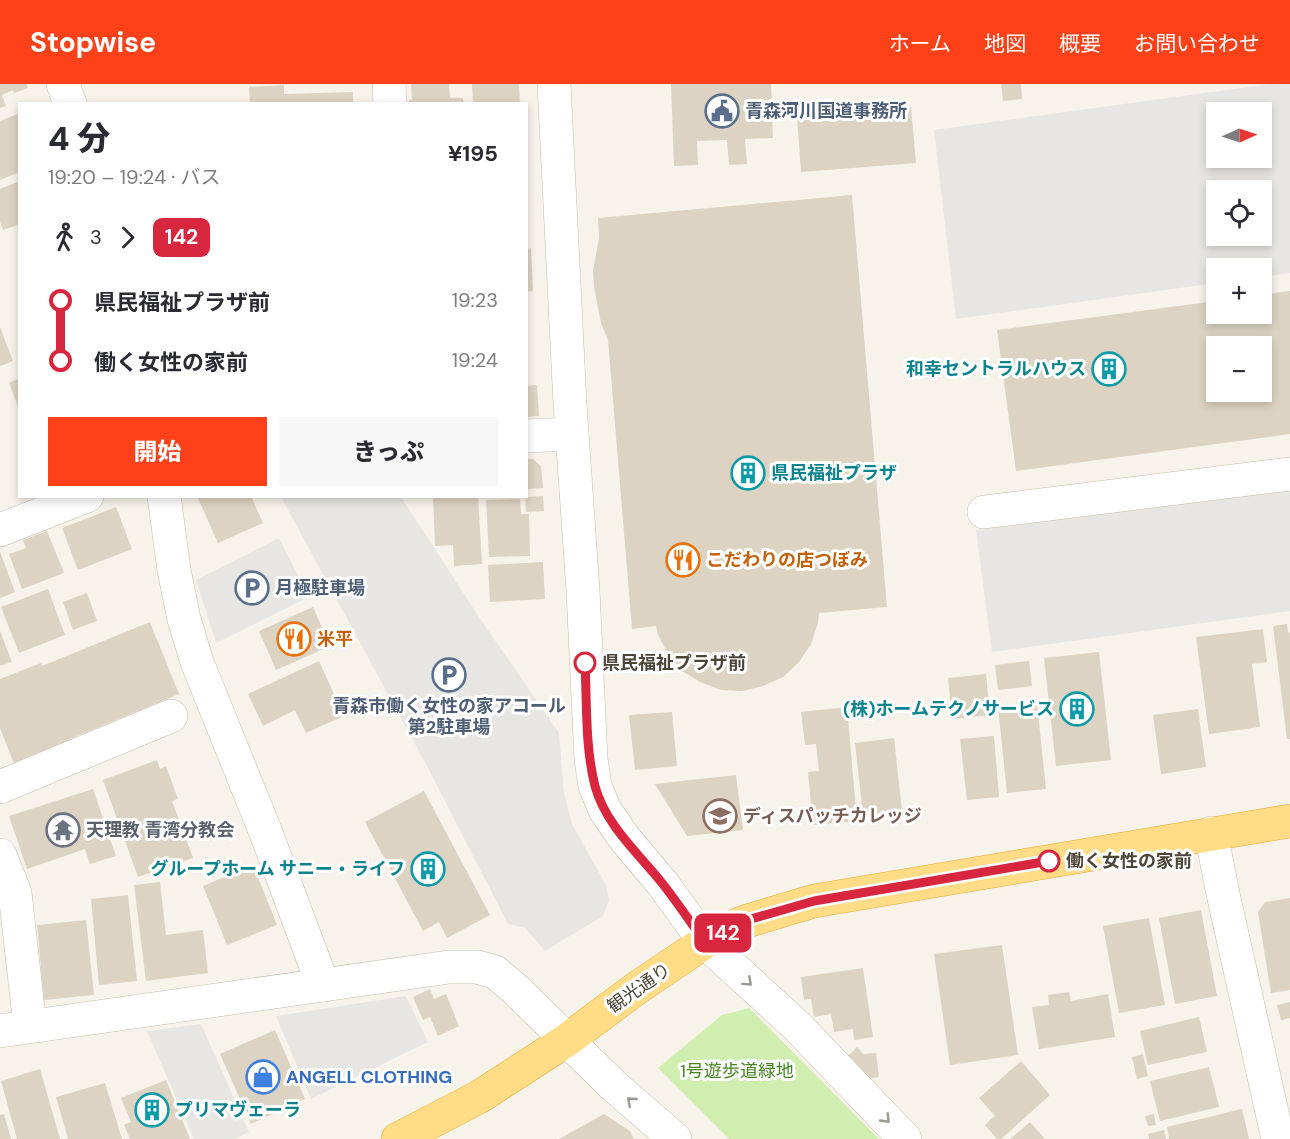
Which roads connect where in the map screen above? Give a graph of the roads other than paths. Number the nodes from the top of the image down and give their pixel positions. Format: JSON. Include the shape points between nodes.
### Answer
{"nodes":[{"id":1,"x":63,"y":84,"type":"edge"},
{"id":2,"x":389,"y":84,"type":"edge"},
{"id":3,"x":554,"y":84,"type":"edge"},
{"id":4,"x":69,"y":102,"type":"edge"},
{"id":5,"x":390,"y":102,"type":"edge"},
{"id":6,"x":572,"y":434,"type":"junction"},
{"id":7,"x":528,"y":436,"type":"edge"},
{"id":8,"x":1290,"y":474,"type":"edge"},
{"id":9,"x":82,"y":498,"type":"edge"},
{"id":10,"x":164,"y":498,"type":"edge"},
{"id":11,"x":984,"y":512,"type":"dead end"},
{"id":12,"x":0,"y":530,"type":"edge"},
{"id":13,"x":171,"y":716,"type":"dead end"},
{"id":14,"x":0,"y":787,"type":"edge"},
{"id":15,"x":1290,"y":821,"type":"edge"},
{"id":16,"x":1211,"y":833,"type":"junction"},
{"id":17,"x":0,"y":855,"type":"edge"},
{"id":18,"x":705,"y":942,"type":"junction"},
{"id":19,"x":323,"y":985,"type":"junction"},
{"id":20,"x":15,"y":1028,"type":"edge"},
{"id":21,"x":567,"y":1040,"type":"junction"},
{"id":22,"x":398,"y":1139,"type":"edge"},
{"id":23,"x":675,"y":1139,"type":"edge"},
{"id":24,"x":905,"y":1139,"type":"edge"},
{"id":25,"x":1278,"y":1139,"type":"edge"}],
"edges":[{"from":1,"to":4,"type":"street"},
{"from":2,"to":5,"type":"street"},
{"from":3,"to":6,"type":"street"},
{"from":6,"to":7,"type":"street"},
{"from":6,"to":18,"type":"street","via":[[595,786],[605,810],[625,839]]},
{"from":8,"to":11,"type":"street"},
{"from":9,"to":12,"type":"street"},
{"from":10,"to":19,"type":"street","via":[[174,570],[197,662]]},
{"from":13,"to":14,"type":"street"},
{"from":15,"to":16,"type":"highway","name":"観光通り"},
{"from":16,"to":18,"type":"highway","name":"観光通り","via":[[814,901],[744,921]]},
{"from":16,"to":25,"type":"street"},
{"from":17,"to":20,"type":"street","via":[[15,893]]},
{"from":18,"to":21,"type":"highway","name":"観光通り"},
{"from":18,"to":24,"type":"street","one_way":true,"via":[[797,1026]]},
{"from":19,"to":20,"type":"street"},
{"from":19,"to":21,"type":"street","via":[[449,967],[477,967],[495,972]]},
{"from":21,"to":22,"type":"highway","name":"観光通り","via":[[479,1097]]},
{"from":23,"to":21,"type":"street","one_way":true}]}
